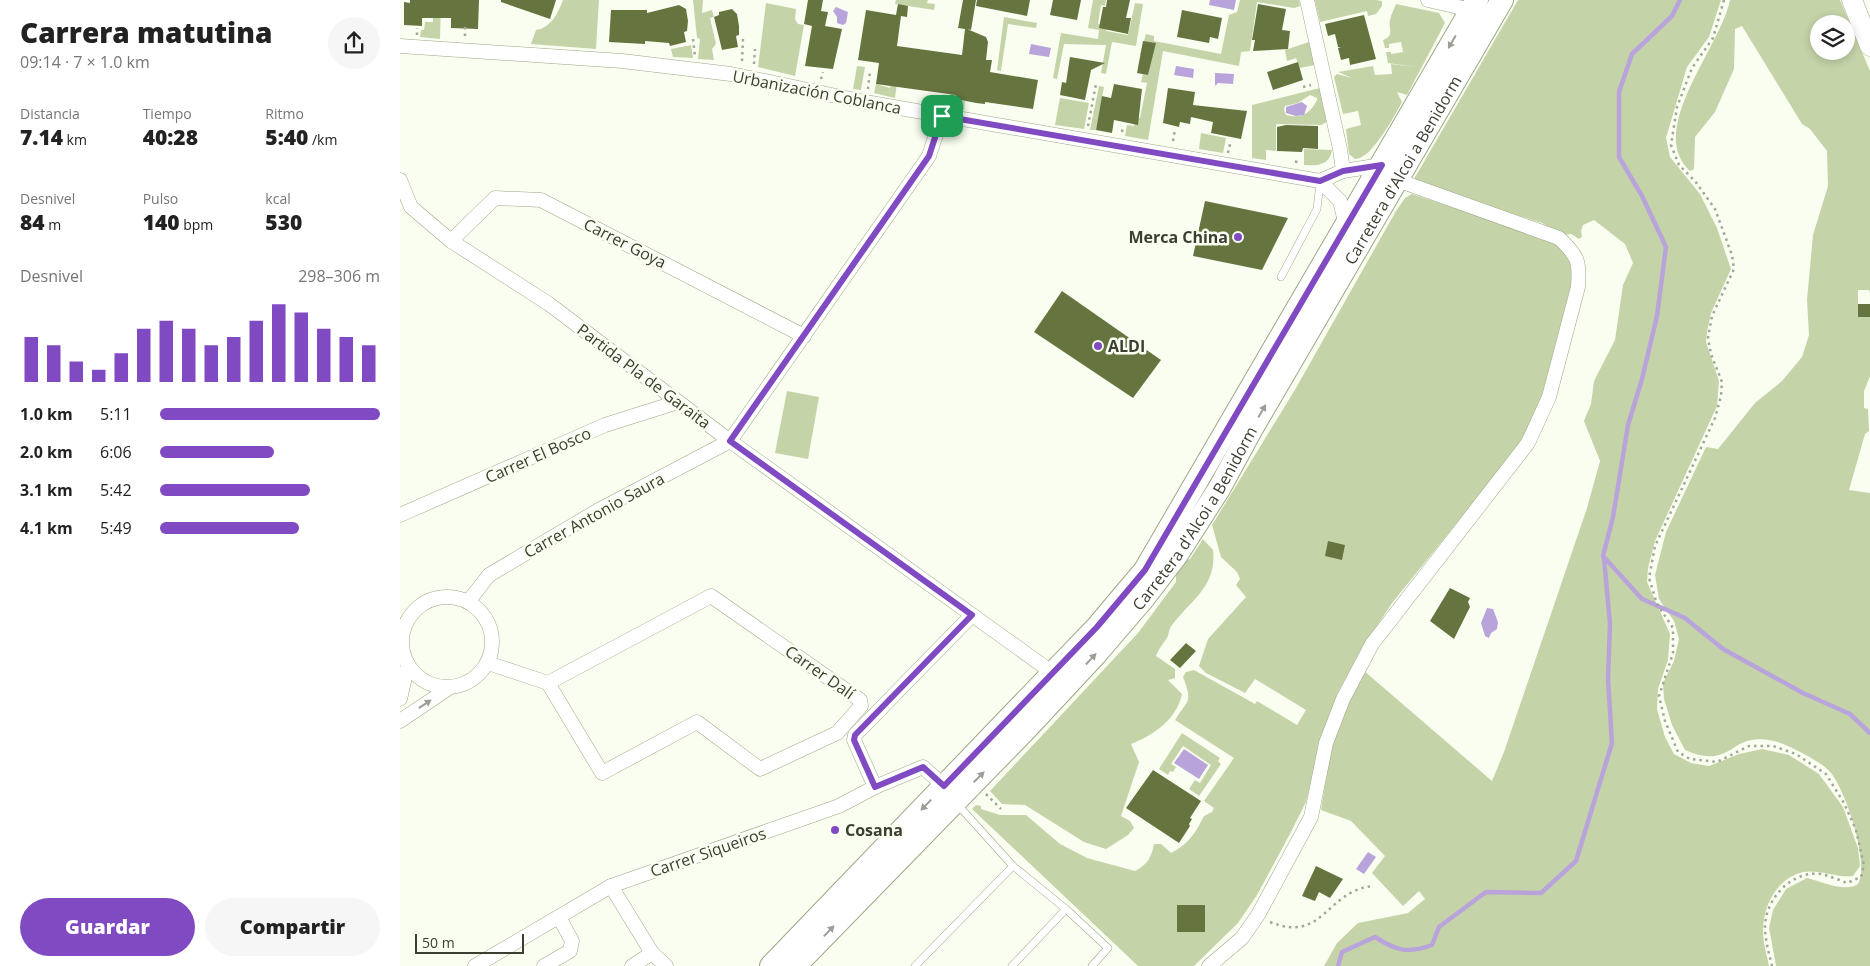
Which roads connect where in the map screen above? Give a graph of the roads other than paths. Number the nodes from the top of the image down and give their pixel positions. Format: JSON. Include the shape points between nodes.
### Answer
{"nodes":[{"id":1,"x":1307,"y":0,"type":"edge"},
{"id":2,"x":1428,"y":0,"type":"edge"},
{"id":3,"x":1502,"y":0,"type":"edge"},
{"id":4,"x":1852,"y":0,"type":"edge"},
{"id":5,"x":1474,"y":5,"type":"edge"},
{"id":6,"x":400,"y":45,"type":"edge"},
{"id":7,"x":1870,"y":46,"type":"edge"},
{"id":8,"x":942,"y":116,"type":"junction"},
{"id":9,"x":1343,"y":171,"type":"junction"},
{"id":10,"x":1389,"y":172,"type":"junction"},
{"id":11,"x":400,"y":180,"type":"edge"},
{"id":12,"x":1320,"y":181,"type":"junction"},
{"id":13,"x":1346,"y":226,"type":"junction"},
{"id":14,"x":451,"y":241,"type":"junction"},
{"id":15,"x":1281,"y":278,"type":"dead end"},
{"id":16,"x":804,"y":336,"type":"junction"},
{"id":17,"x":678,"y":402,"type":"junction"},
{"id":18,"x":730,"y":441,"type":"junction"},
{"id":19,"x":400,"y":515,"type":"edge"},
{"id":20,"x":468,"y":602,"type":"junction"},
{"id":21,"x":972,"y":615,"type":"junction"},
{"id":22,"x":488,"y":663,"type":"junction"},
{"id":23,"x":408,"y":664,"type":"junction"},
{"id":24,"x":1053,"y":673,"type":"junction"},
{"id":25,"x":548,"y":683,"type":"junction"},
{"id":26,"x":449,"y":688,"type":"junction"},
{"id":27,"x":400,"y":699,"type":"edge"},
{"id":28,"x":400,"y":721,"type":"edge"},
{"id":29,"x":875,"y":787,"type":"junction"},
{"id":30,"x":950,"y":794,"type":"junction"},
{"id":31,"x":1013,"y":866,"type":"junction"},
{"id":32,"x":611,"y":886,"type":"junction"},
{"id":33,"x":1066,"y":909,"type":"junction"},
{"id":34,"x":558,"y":917,"type":"junction"},
{"id":35,"x":652,"y":953,"type":"junction"},
{"id":36,"x":475,"y":966,"type":"edge"},
{"id":37,"x":544,"y":966,"type":"edge"},
{"id":38,"x":632,"y":966,"type":"edge"},
{"id":39,"x":666,"y":966,"type":"edge"},
{"id":40,"x":771,"y":966,"type":"edge"},
{"id":41,"x":795,"y":966,"type":"edge"},
{"id":42,"x":915,"y":966,"type":"edge"},
{"id":43,"x":1012,"y":966,"type":"edge"},
{"id":44,"x":1092,"y":966,"type":"edge"},
{"id":45,"x":1209,"y":966,"type":"edge"}],
"edges":[{"from":1,"to":9,"type":"street"},
{"from":2,"to":5,"type":"street"},
{"from":3,"to":10,"type":"main road","name":"Carretera d'Alcoi a Benidorm"},
{"from":4,"to":7,"type":"main road"},
{"from":5,"to":10,"type":"main road","name":"Carretera d'Alcoi a Benidorm","one_way":true},
{"from":6,"to":8,"type":"street","name":"Urbanización Coblanca","via":[[631,62],[741,76]]},
{"from":8,"to":12,"type":"street","name":"Urbanización Coblanca"},
{"from":8,"to":16,"type":"street","via":[[929,156]]},
{"from":9,"to":10,"type":"street"},
{"from":9,"to":12,"type":"street"},
{"from":10,"to":13,"type":"main road","name":"Carretera d'Alcoi a Benidorm"},
{"from":30,"to":10,"type":"main road","name":"Carretera d'Alcoi a Benidorm","one_way":true,"via":[[1095,655],[1176,556],[1219,489]]},
{"from":10,"to":45,"type":"street","via":[[1559,238],[1577,259],[1578,287],[1548,397],[1528,443],[1372,644],[1343,699],[1326,743],[1311,817],[1258,915],[1242,938]]},
{"from":11,"to":14,"type":"street","name":"Partida Pla de Garaita","via":[[412,207]]},
{"from":12,"to":13,"type":"street","via":[[1340,201]]},
{"from":12,"to":15,"type":"lane","via":[[1317,209]]},
{"from":13,"to":24,"type":"main road","name":"Carretera d'Alcoi a Benidorm","via":[[1145,570]]},
{"from":14,"to":16,"type":"street","name":"Carrer Goya","via":[[494,198],[541,200]]},
{"from":14,"to":17,"type":"street","name":"Partida Pla de Garaita","via":[[549,304]]},
{"from":16,"to":18,"type":"street"},
{"from":17,"to":18,"type":"street","name":"Partida Pla de Garaita"},
{"from":17,"to":19,"type":"street","name":"Carrer El Bosco","via":[[605,425]]},
{"from":18,"to":20,"type":"street","name":"Carrer Antonio Saura","via":[[597,511],[489,575]]},
{"from":18,"to":21,"type":"street","name":"Partida Pla de Garaita"},
{"from":20,"to":22,"type":"street","via":[[481,612],[489,625],[493,640]]},
{"from":20,"to":23,"type":"street","via":[[445,597],[430,600],[408,618],[402,638],[403,654]]},
{"from":21,"to":24,"type":"street","name":"Partida Pla de Garaita"},
{"from":21,"to":29,"type":"street","via":[[855,735],[854,740]]},
{"from":22,"to":25,"type":"street"},
{"from":22,"to":26,"type":"street","via":[[478,676]]},
{"from":23,"to":26,"type":"street","via":[[429,684]]},
{"from":23,"to":27,"type":"street"},
{"from":24,"to":30,"type":"main road","name":"Carretera d'Alcoi a Benidorm"},
{"from":25,"to":25,"type":"street","name":"Carrer Dalí","via":[[602,773],[697,722],[760,769],[837,733],[861,706],[860,700],[711,596]]},
{"from":28,"to":26,"type":"street","one_way":true},
{"from":29,"to":30,"type":"street","name":"Carrer Siqueiros","via":[[923,767]]},
{"from":29,"to":32,"type":"street","name":"Carrer Siqueiros","via":[[840,806]]},
{"from":30,"to":31,"type":"lane"},
{"from":30,"to":40,"type":"main road","name":"Carretera d'Alcoi a Benidorm","one_way":true},
{"from":41,"to":30,"type":"main road","name":"Carretera d'Alcoi a Benidorm","one_way":true},
{"from":31,"to":33,"type":"lane"},
{"from":31,"to":42,"type":"lane"},
{"from":32,"to":34,"type":"street","name":"Carrer Siqueiros"},
{"from":32,"to":35,"type":"street"},
{"from":33,"to":43,"type":"lane"},
{"from":33,"to":44,"type":"lane","via":[[1108,948]]},
{"from":34,"to":36,"type":"street","name":"Carrer Siqueiros"},
{"from":34,"to":37,"type":"street","via":[[572,940],[570,952]]},
{"from":35,"to":38,"type":"street"},
{"from":35,"to":39,"type":"street"}]}
